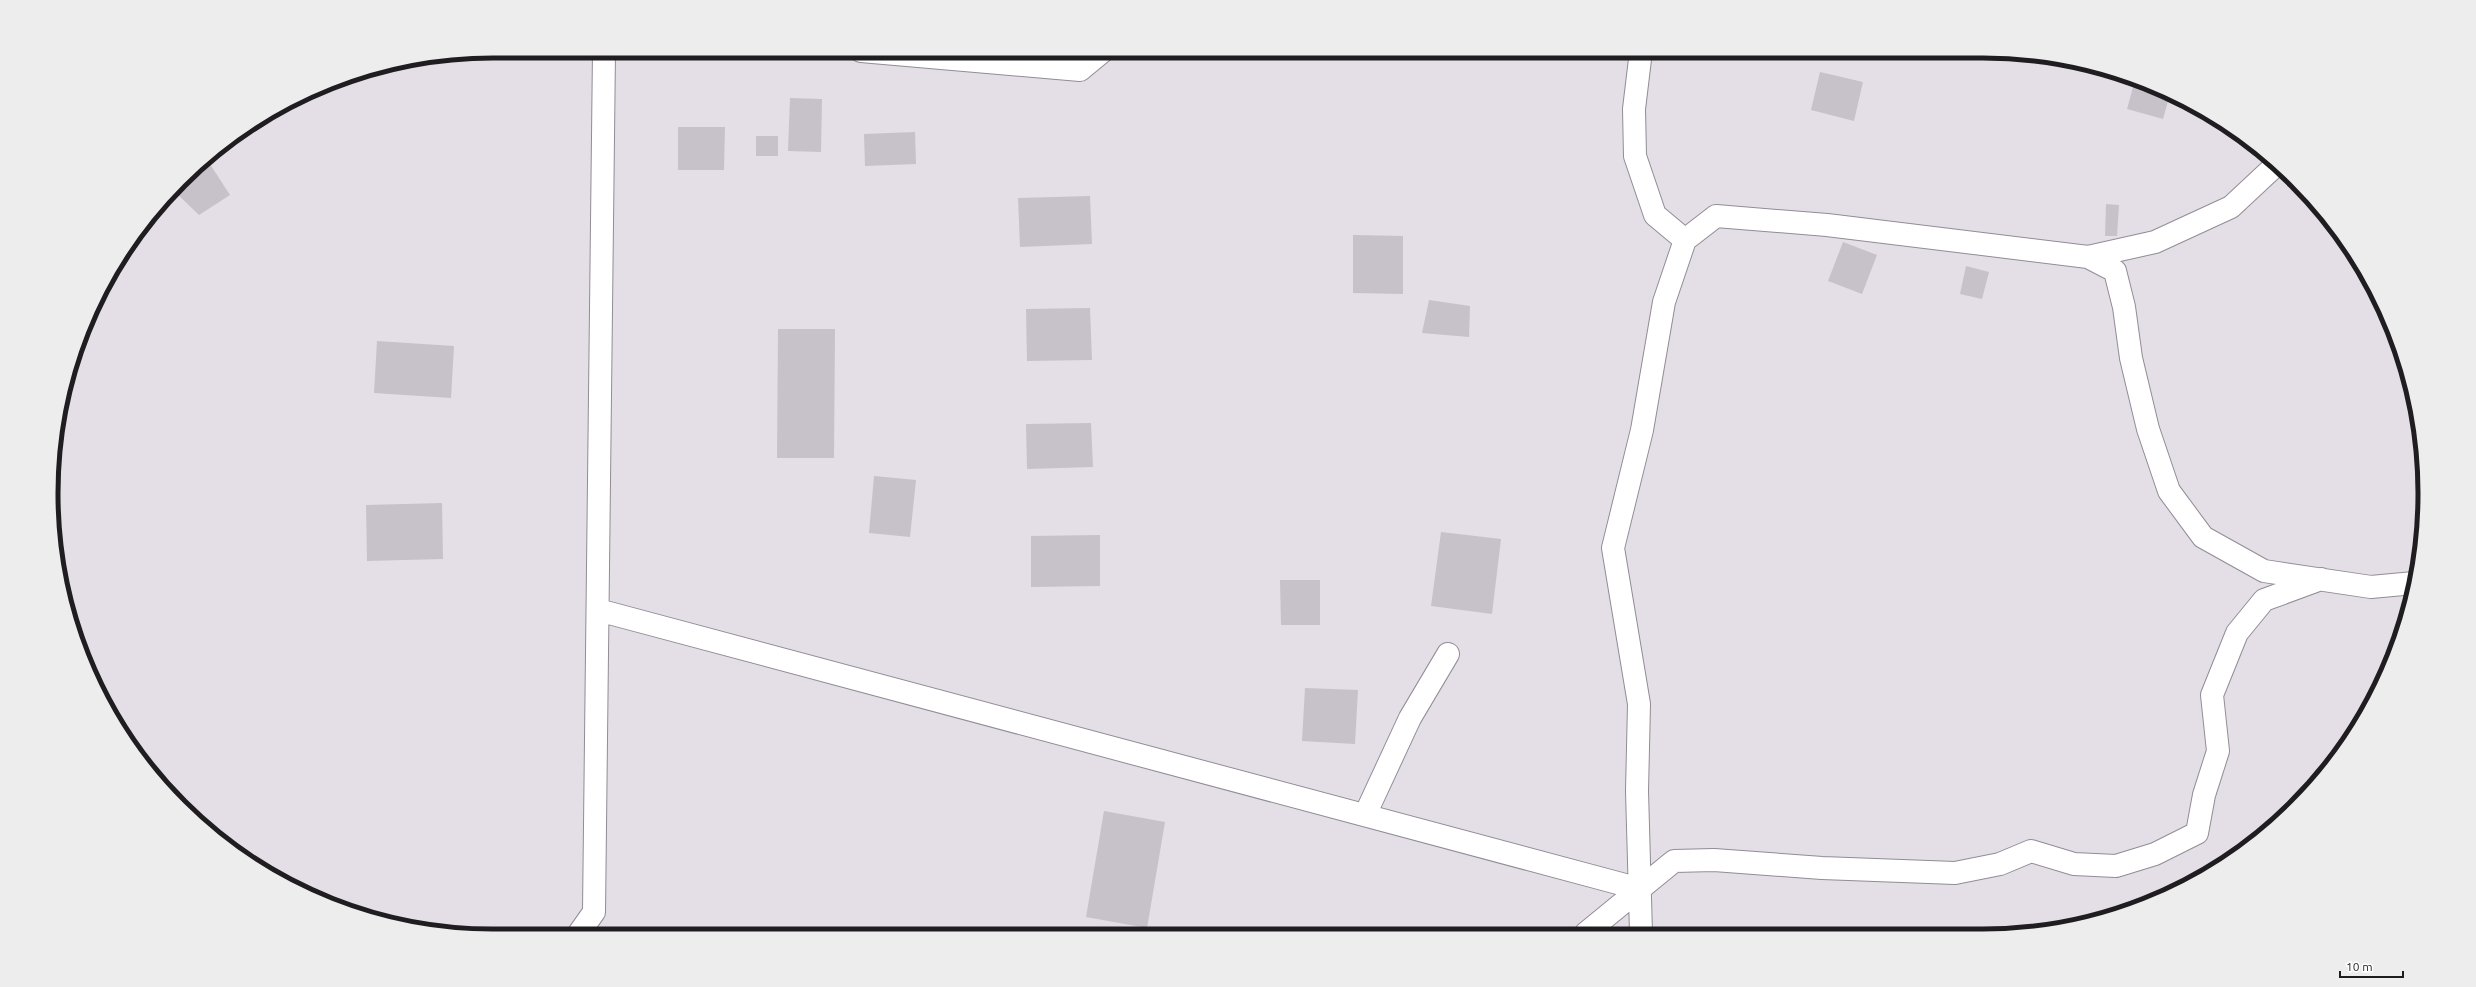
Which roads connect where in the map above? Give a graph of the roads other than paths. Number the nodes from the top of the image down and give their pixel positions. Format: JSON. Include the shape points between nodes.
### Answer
{"nodes":[{"id":1,"x":604,"y":58,"type":"edge"},
{"id":2,"x":942,"y":58,"type":"edge"},
{"id":3,"x":1095,"y":58,"type":"edge"},
{"id":4,"x":1640,"y":58,"type":"edge"},
{"id":5,"x":2272,"y":168,"type":"edge"},
{"id":6,"x":1685,"y":240,"type":"junction"},
{"id":7,"x":2088,"y":257,"type":"junction"},
{"id":8,"x":2321,"y":580,"type":"junction"},
{"id":9,"x":2409,"y":584,"type":"edge"},
{"id":10,"x":598,"y":610,"type":"junction"},
{"id":11,"x":1448,"y":654,"type":"dead end"},
{"id":12,"x":1365,"y":816,"type":"junction"},
{"id":13,"x":1640,"y":889,"type":"junction"},
{"id":14,"x":582,"y":929,"type":"edge"},
{"id":15,"x":1591,"y":929,"type":"edge"},
{"id":16,"x":1641,"y":929,"type":"edge"}],
"edges":[{"from":1,"to":10,"type":"street"},
{"from":2,"to":3,"type":"street","via":[[1080,70]]},
{"from":4,"to":6,"type":"street","via":[[1634,109],[1636,156],[1655,215]]},
{"from":5,"to":7,"type":"street","via":[[2231,208],[2155,242]]},
{"from":6,"to":7,"type":"street","via":[[1716,216],[1827,225]]},
{"from":6,"to":13,"type":"street","via":[[1664,302],[1642,430],[1613,548],[1639,704],[1637,791]]},
{"from":7,"to":8,"type":"street","via":[[2114,271],[2124,307],[2131,358],[2148,429],[2169,491],[2203,537],[2264,571]]},
{"from":8,"to":9,"type":"street","via":[[2371,587]]},
{"from":8,"to":13,"type":"street","via":[[2264,600],[2237,633],[2212,695],[2218,751],[2204,795],[2197,833],[2155,854],[2116,866],[2074,864],[2031,851],[2000,864],[1955,873],[1822,868],[1714,860],[1674,861]]},
{"from":10,"to":12,"type":"street"},
{"from":10,"to":14,"type":"street","via":[[594,912]]},
{"from":11,"to":12,"type":"street","via":[[1410,718]]},
{"from":12,"to":13,"type":"street"},
{"from":13,"to":15,"type":"street"},
{"from":13,"to":16,"type":"street"}]}
